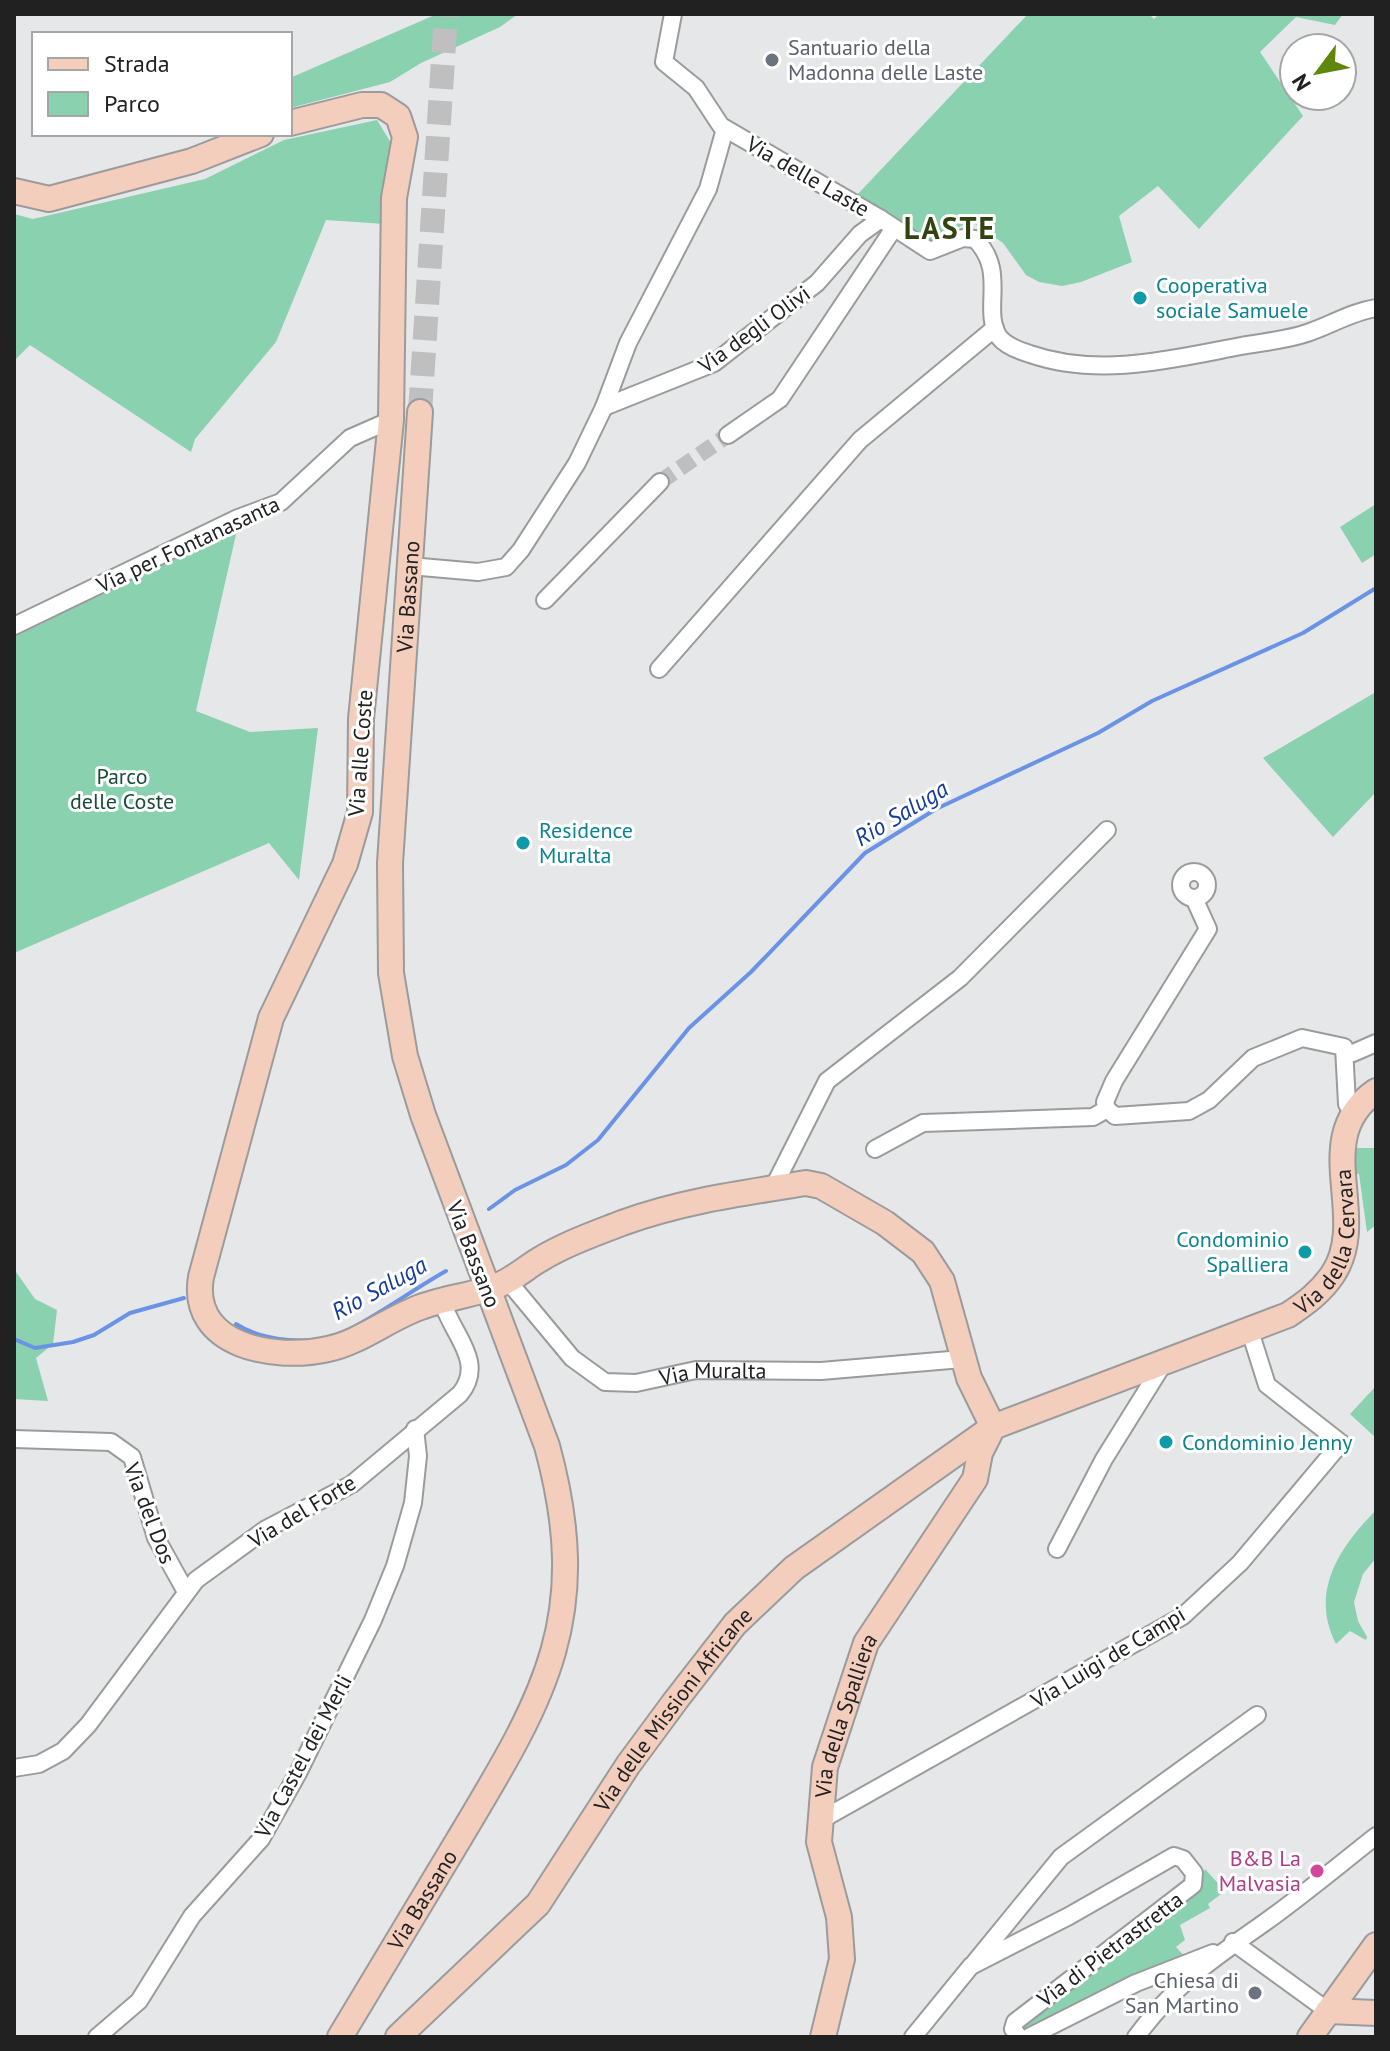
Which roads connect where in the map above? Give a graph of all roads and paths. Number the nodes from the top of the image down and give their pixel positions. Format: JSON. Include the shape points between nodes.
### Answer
{"nodes":[{"id":1,"x":673,"y":14,"type":"edge"},
{"id":2,"x":292,"y":122,"type":"edge"},
{"id":3,"x":725,"y":129,"type":"junction"},
{"id":4,"x":256,"y":136,"type":"edge"},
{"id":5,"x":14,"y":191,"type":"edge"},
{"id":6,"x":887,"y":223,"type":"junction"},
{"id":7,"x":1376,"y":308,"type":"edge"},
{"id":8,"x":995,"y":328,"type":"junction"},
{"id":9,"x":604,"y":407,"type":"junction"},
{"id":10,"x":420,"y":412,"type":"tunnel mouth"},
{"id":11,"x":391,"y":420,"type":"junction"},
{"id":12,"x":728,"y":435,"type":"tunnel mouth"},
{"id":13,"x":660,"y":482,"type":"tunnel mouth"},
{"id":14,"x":410,"y":566,"type":"junction"},
{"id":15,"x":545,"y":600,"type":"dead end"},
{"id":16,"x":14,"y":626,"type":"edge"},
{"id":17,"x":659,"y":669,"type":"dead end"},
{"id":18,"x":1107,"y":830,"type":"dead end"},
{"id":19,"x":1194,"y":898,"type":"dead end"},
{"id":20,"x":1376,"y":1043,"type":"edge"},
{"id":21,"x":1353,"y":1053,"type":"dead end"},
{"id":22,"x":1376,"y":1091,"type":"edge"},
{"id":23,"x":1107,"y":1109,"type":"junction"},
{"id":24,"x":1352,"y":1112,"type":"junction"},
{"id":25,"x":875,"y":1149,"type":"dead end"},
{"id":26,"x":441,"y":1164,"type":"junction"},
{"id":27,"x":773,"y":1188,"type":"junction"},
{"id":28,"x":537,"y":1260,"type":"junction"},
{"id":29,"x":498,"y":1285,"type":"junction"},
{"id":30,"x":442,"y":1300,"type":"junction"},
{"id":31,"x":1249,"y":1328,"type":"junction"},
{"id":32,"x":962,"y":1359,"type":"junction"},
{"id":33,"x":1166,"y":1360,"type":"junction"},
{"id":34,"x":993,"y":1427,"type":"junction"},
{"id":35,"x":415,"y":1429,"type":"junction"},
{"id":36,"x":14,"y":1439,"type":"edge"},
{"id":37,"x":1057,"y":1549,"type":"dead end"},
{"id":38,"x":185,"y":1590,"type":"junction"},
{"id":39,"x":1257,"y":1715,"type":"dead end"},
{"id":40,"x":14,"y":1768,"type":"edge"},
{"id":41,"x":821,"y":1820,"type":"junction"},
{"id":42,"x":1376,"y":1836,"type":"edge"},
{"id":43,"x":1376,"y":1945,"type":"edge"},
{"id":44,"x":1227,"y":1946,"type":"junction"},
{"id":45,"x":971,"y":1966,"type":"junction"},
{"id":46,"x":1328,"y":2011,"type":"junction"},
{"id":47,"x":1376,"y":2013,"type":"edge"},
{"id":48,"x":97,"y":2037,"type":"edge"},
{"id":49,"x":340,"y":2037,"type":"edge"},
{"id":50,"x":398,"y":2037,"type":"edge"},
{"id":51,"x":823,"y":2037,"type":"edge"},
{"id":52,"x":913,"y":2037,"type":"edge"},
{"id":53,"x":1019,"y":2037,"type":"edge"},
{"id":54,"x":1029,"y":2037,"type":"edge"},
{"id":55,"x":1136,"y":2037,"type":"edge"},
{"id":56,"x":1310,"y":2037,"type":"edge"}],
"edges":[{"from":1,"to":3,"type":"street","name":"Via delle Laste","via":[[664,62],[696,88]]},
{"from":2,"to":11,"type":"street","name":"Via alle Coste","via":[[381,105],[398,116],[405,137],[394,198]]},
{"from":3,"to":6,"type":"street","name":"Via delle Laste"},
{"from":3,"to":9,"type":"street","via":[[708,189],[628,343]]},
{"from":4,"to":5,"type":"street","via":[[192,161],[49,199]]},
{"from":6,"to":8,"type":"street","name":"Via delle Laste","via":[[930,251],[963,238],[975,239],[993,269]]},
{"from":6,"to":9,"type":"street","name":"Via degli Olivi","via":[[860,234],[817,283],[714,363]]},
{"from":6,"to":12,"type":"street","via":[[780,399]]},
{"from":7,"to":8,"type":"street","via":[[1306,333],[1164,361],[1104,366],[1045,359],[1008,345]]},
{"from":8,"to":17,"type":"street","via":[[860,440]]},
{"from":9,"to":14,"type":"street","via":[[577,463],[506,567],[478,572]]},
{"from":10,"to":14,"type":"street","name":"Via Bassano"},
{"from":11,"to":16,"type":"street","name":"Via per Fontanasanta","via":[[350,438],[281,502]]},
{"from":11,"to":30,"type":"street","name":"Via alle Coste","via":[[361,719],[360,812],[345,864],[271,1018],[198,1291],[204,1315],[218,1331],[234,1341],[284,1352],[345,1344]]},
{"from":13,"to":15,"type":"street"},
{"from":14,"to":26,"type":"street","name":"Via Bassano","via":[[388,922],[397,1023]]},
{"from":18,"to":27,"type":"street","via":[[960,978],[827,1081]]},
{"from":19,"to":23,"type":"street","via":[[1208,929],[1114,1081]]},
{"from":20,"to":21,"type":"street"},
{"from":22,"to":24,"type":"street"},
{"from":23,"to":24,"type":"street","via":[[1115,1116],[1189,1111],[1209,1100],[1253,1058],[1302,1038],[1344,1047]]},
{"from":23,"to":25,"type":"street","via":[[1093,1117],[923,1123]]},
{"from":24,"to":31,"type":"street","name":"Via della Cervara","via":[[1343,1138],[1345,1240],[1335,1272],[1313,1298],[1288,1315]]},
{"from":26,"to":28,"type":"street","via":[[458,1180],[493,1261],[514,1271]]},
{"from":26,"to":29,"type":"street","name":"Via Bassano"},
{"from":27,"to":28,"type":"street","via":[[654,1212]]},
{"from":27,"to":32,"type":"street","via":[[821,1186],[910,1241],[942,1281]]},
{"from":28,"to":29,"type":"street"},
{"from":29,"to":30,"type":"street","name":"Via alle Coste"},
{"from":29,"to":32,"type":"street","name":"Via Muralta","via":[[572,1358],[605,1382],[636,1383],[696,1370],[821,1371]]},
{"from":29,"to":49,"type":"street","name":"Via Bassano","via":[[559,1488],[566,1561],[556,1647],[519,1740]]},
{"from":30,"to":35,"type":"street","name":"Via del Forte","via":[[467,1352],[470,1382]]},
{"from":31,"to":33,"type":"street","name":"Via della Cervara"},
{"from":31,"to":41,"type":"street","name":"Via Luigi de Campi","via":[[1267,1385],[1341,1443],[1308,1486],[1240,1563],[1170,1625]]},
{"from":32,"to":34,"type":"street"},
{"from":33,"to":34,"type":"street","name":"Via della Cervara"},
{"from":33,"to":37,"type":"street","via":[[1104,1459]]},
{"from":34,"to":41,"type":"street","name":"Via della Spalliera","via":[[975,1479],[866,1643],[825,1767]]},
{"from":34,"to":50,"type":"street","name":"Via delle Missioni Africane","via":[[794,1568],[751,1607],[628,1765],[538,1904]]},
{"from":35,"to":38,"type":"street","name":"Via del Forte","via":[[352,1484],[266,1529]]},
{"from":35,"to":48,"type":"street","name":"Via Castel dei Merli","via":[[413,1503],[395,1566],[298,1773],[261,1839],[192,1916],[139,2001]]},
{"from":36,"to":38,"type":"street","name":"Via del Dos","via":[[111,1442],[132,1457],[156,1538]]},
{"from":38,"to":40,"type":"street","name":"Via del Forte","via":[[80,1734],[39,1764]]},
{"from":39,"to":45,"type":"street","name":"Via di Pietrastretta","via":[[1061,1857]]},
{"from":41,"to":51,"type":"street","name":"Via della Spalliera","via":[[819,1842],[839,1917],[842,1959]]},
{"from":42,"to":44,"type":"street"},
{"from":43,"to":46,"type":"street"},
{"from":44,"to":46,"type":"street"},
{"from":44,"to":54,"type":"street","name":"Via di Pietrastretta","via":[[1136,1983]]},
{"from":44,"to":55,"type":"street","via":[[1162,2003]]},
{"from":45,"to":52,"type":"street","name":"Via di Pietrastretta"},
{"from":45,"to":53,"type":"street","name":"Via di Pietrastretta","via":[[1174,1856],[1191,1867],[1193,1885],[1015,2022]]},
{"from":46,"to":47,"type":"street"},
{"from":46,"to":56,"type":"street"}]}
